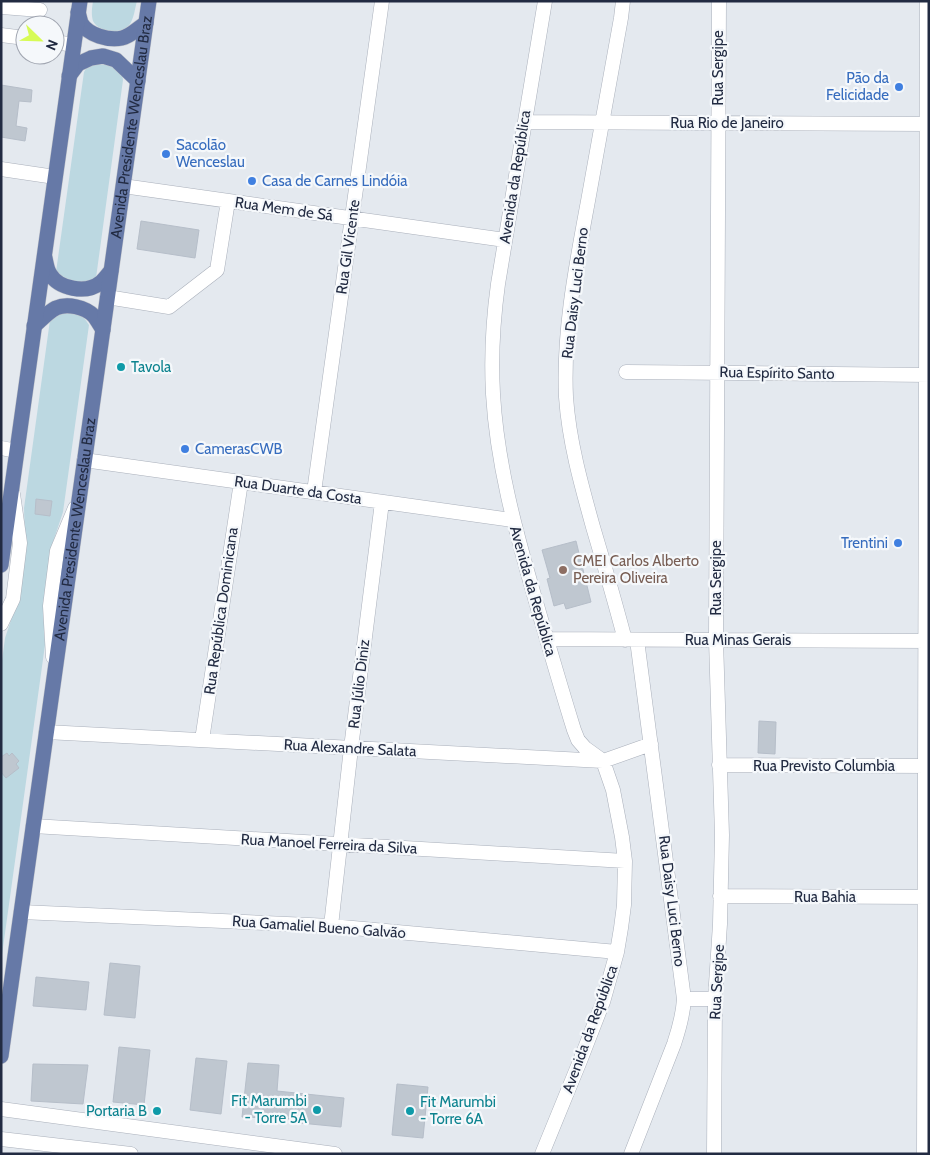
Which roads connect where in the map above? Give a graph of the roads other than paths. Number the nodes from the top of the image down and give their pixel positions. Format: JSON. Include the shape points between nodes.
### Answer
{"nodes":[{"id":1,"x":149,"y":1,"type":"edge"},
{"id":2,"x":382,"y":1,"type":"edge"},
{"id":3,"x":545,"y":1,"type":"edge"},
{"id":4,"x":623,"y":1,"type":"edge"},
{"id":5,"x":719,"y":1,"type":"edge"},
{"id":6,"x":927,"y":1,"type":"edge"},
{"id":7,"x":79,"y":6,"type":"edge"},
{"id":8,"x":2,"y":10,"type":"edge"},
{"id":9,"x":40,"y":10,"type":"dead end"},
{"id":10,"x":146,"y":23,"type":"junction"},
{"id":11,"x":1,"y":35,"type":"edge"},
{"id":12,"x":15,"y":37,"type":"edge"},
{"id":13,"x":65,"y":43,"type":"edge"},
{"id":14,"x":74,"y":44,"type":"junction"},
{"id":15,"x":69,"y":76,"type":"junction"},
{"id":16,"x":138,"y":81,"type":"junction"},
{"id":17,"x":525,"y":122,"type":"junction"},
{"id":18,"x":602,"y":122,"type":"junction"},
{"id":19,"x":718,"y":123,"type":"junction"},
{"id":20,"x":928,"y":124,"type":"edge"},
{"id":21,"x":1,"y":169,"type":"edge"},
{"id":22,"x":55,"y":176,"type":"junction"},
{"id":23,"x":123,"y":186,"type":"junction"},
{"id":24,"x":228,"y":201,"type":"junction"},
{"id":25,"x":352,"y":219,"type":"junction"},
{"id":26,"x":505,"y":240,"type":"junction"},
{"id":27,"x":44,"y":257,"type":"junction"},
{"id":28,"x":111,"y":271,"type":"junction"},
{"id":29,"x":107,"y":297,"type":"junction"},
{"id":30,"x":34,"y":326,"type":"junction"},
{"id":31,"x":103,"y":330,"type":"junction"},
{"id":32,"x":626,"y":372,"type":"dead end"},
{"id":33,"x":717,"y":373,"type":"junction"},
{"id":34,"x":927,"y":375,"type":"edge"},
{"id":35,"x":1,"y":448,"type":"edge"},
{"id":36,"x":17,"y":450,"type":"junction"},
{"id":37,"x":84,"y":460,"type":"junction"},
{"id":38,"x":240,"y":482,"type":"junction"},
{"id":39,"x":12,"y":485,"type":"junction"},
{"id":40,"x":314,"y":492,"type":"junction"},
{"id":41,"x":382,"y":502,"type":"junction"},
{"id":42,"x":512,"y":520,"type":"junction"},
{"id":43,"x":1,"y":565,"type":"edge"},
{"id":44,"x":1,"y":624,"type":"edge"},
{"id":45,"x":546,"y":639,"type":"junction"},
{"id":46,"x":631,"y":640,"type":"junction"},
{"id":47,"x":716,"y":640,"type":"junction"},
{"id":48,"x":927,"y":641,"type":"edge"},
{"id":49,"x":46,"y":732,"type":"junction"},
{"id":50,"x":202,"y":740,"type":"junction"},
{"id":51,"x":651,"y":744,"type":"junction"},
{"id":52,"x":351,"y":748,"type":"junction"},
{"id":53,"x":603,"y":761,"type":"junction"},
{"id":54,"x":720,"y":765,"type":"junction"},
{"id":55,"x":927,"y":766,"type":"edge"},
{"id":56,"x":33,"y":826,"type":"junction"},
{"id":57,"x":340,"y":844,"type":"junction"},
{"id":58,"x":625,"y":861,"type":"junction"},
{"id":59,"x":720,"y":896,"type":"junction"},
{"id":60,"x":926,"y":897,"type":"edge"},
{"id":61,"x":21,"y":912,"type":"junction"},
{"id":62,"x":331,"y":926,"type":"junction"},
{"id":63,"x":617,"y":952,"type":"junction"},
{"id":64,"x":7,"y":981,"type":"edge"},
{"id":65,"x":715,"y":999,"type":"junction"},
{"id":66,"x":684,"y":1000,"type":"junction"},
{"id":67,"x":4,"y":1009,"type":"edge"},
{"id":68,"x":1,"y":1056,"type":"edge"},
{"id":69,"x":1,"y":1109,"type":"edge"},
{"id":70,"x":1,"y":1139,"type":"edge"},
{"id":71,"x":130,"y":1154,"type":"edge"},
{"id":72,"x":335,"y":1154,"type":"edge"},
{"id":73,"x":542,"y":1154,"type":"edge"},
{"id":74,"x":631,"y":1154,"type":"edge"},
{"id":75,"x":714,"y":1154,"type":"edge"},
{"id":76,"x":924,"y":1154,"type":"edge"}],
"edges":[{"from":1,"to":10,"type":"main road","name":"Avenida Presidente Wenceslau Braz"},
{"from":2,"to":25,"type":"street","name":"Rua Gil Vicente"},
{"from":3,"to":17,"type":"street","name":"Avenida da República"},
{"from":4,"to":18,"type":"street","name":"Rua Daisy Luci Berno"},
{"from":5,"to":19,"type":"street","name":"Rua Sergipe"},
{"from":6,"to":20,"type":"street"},
{"from":7,"to":10,"type":"main road","via":[[82,24],[105,38],[132,34]]},
{"from":7,"to":14,"type":"main road"},
{"from":8,"to":9,"type":"street"},
{"from":10,"to":16,"type":"main road","name":"Avenida Presidente Wenceslau Braz"},
{"from":11,"to":12,"type":"street"},
{"from":13,"to":14,"type":"street"},
{"from":14,"to":15,"type":"main road"},
{"from":15,"to":16,"type":"main road","via":[[78,64],[103,56],[116,60]]},
{"from":15,"to":22,"type":"main road"},
{"from":16,"to":23,"type":"main road","name":"Avenida Presidente Wenceslau Braz"},
{"from":17,"to":18,"type":"street","name":"Rua Rio de Janeiro"},
{"from":17,"to":26,"type":"street","name":"Avenida da República"},
{"from":18,"to":19,"type":"street","name":"Rua Rio de Janeiro"},
{"from":18,"to":46,"type":"street","name":"Rua Daisy Luci Berno","via":[[572,294],[566,398],[584,493]]},
{"from":19,"to":20,"type":"street","name":"Rua Rio de Janeiro"},
{"from":19,"to":33,"type":"street","name":"Rua Sergipe"},
{"from":20,"to":34,"type":"street"},
{"from":21,"to":22,"type":"street"},
{"from":22,"to":27,"type":"main road"},
{"from":23,"to":24,"type":"street","name":"Rua Mem de Sá"},
{"from":23,"to":28,"type":"main road","name":"Avenida Presidente Wenceslau Braz"},
{"from":24,"to":25,"type":"street","name":"Rua Mem de Sá"},
{"from":24,"to":29,"type":"street","via":[[217,270],[169,306]]},
{"from":25,"to":26,"type":"street","name":"Rua Mem de Sá"},
{"from":25,"to":40,"type":"street","name":"Rua Gil Vicente"},
{"from":26,"to":42,"type":"street","name":"Avenida da República","via":[[494,312],[493,386],[496,425]]},
{"from":27,"to":28,"type":"main road","via":[[50,274],[60,284],[73,288],[86,289],[99,284]]},
{"from":27,"to":30,"type":"main road"},
{"from":28,"to":29,"type":"main road","name":"Avenida Presidente Wenceslau Braz"},
{"from":29,"to":31,"type":"main road","name":"Avenida Presidente Wenceslau Braz"},
{"from":30,"to":31,"type":"main road","via":[[58,307],[71,306],[94,316]]},
{"from":30,"to":36,"type":"main road"},
{"from":31,"to":37,"type":"main road","name":"Avenida Presidente Wenceslau Braz"},
{"from":32,"to":33,"type":"street","name":"Rua Espírito Santo"},
{"from":33,"to":34,"type":"street","name":"Rua Espírito Santo"},
{"from":33,"to":47,"type":"street","name":"Rua Sergipe"},
{"from":34,"to":48,"type":"street"},
{"from":35,"to":36,"type":"street"},
{"from":36,"to":39,"type":"main road"},
{"from":37,"to":38,"type":"street","name":"Rua Duarte da Costa"},
{"from":37,"to":49,"type":"main road","name":"Avenida Presidente Wenceslau Braz"},
{"from":38,"to":40,"type":"street","name":"Rua Duarte da Costa"},
{"from":38,"to":50,"type":"street","name":"Rua República Dominicana"},
{"from":39,"to":43,"type":"main road"},
{"from":39,"to":44,"type":"street","via":[[20,543],[13,599]]},
{"from":40,"to":41,"type":"street","name":"Rua Duarte da Costa"},
{"from":41,"to":42,"type":"street","name":"Rua Duarte da Costa"},
{"from":41,"to":52,"type":"street","name":"Rua Júlio Diniz"},
{"from":42,"to":45,"type":"street","name":"Avenida da República"},
{"from":45,"to":46,"type":"street","name":"Rua Minas Gerais"},
{"from":45,"to":53,"type":"street","name":"Avenida da República","via":[[578,740]]},
{"from":46,"to":47,"type":"street","name":"Rua Minas Gerais"},
{"from":46,"to":51,"type":"street","name":"Rua Daisy Luci Berno"},
{"from":47,"to":48,"type":"street","name":"Rua Minas Gerais"},
{"from":47,"to":54,"type":"street","name":"Rua Sergipe"},
{"from":48,"to":55,"type":"street"},
{"from":49,"to":50,"type":"street","name":"Rua Alexandre Salata"},
{"from":49,"to":56,"type":"main road","name":"Avenida Presidente Wenceslau Braz"},
{"from":50,"to":52,"type":"street","name":"Rua Alexandre Salata"},
{"from":51,"to":53,"type":"street","name":"Rua Alexandre Salata"},
{"from":51,"to":66,"type":"street","name":"Rua Daisy Luci Berno"},
{"from":52,"to":53,"type":"street","name":"Rua Alexandre Salata"},
{"from":52,"to":57,"type":"street","name":"Rua Júlio Diniz"},
{"from":53,"to":58,"type":"street","name":"Avenida da República","via":[[613,790]]},
{"from":54,"to":55,"type":"street","name":"Rua Previsto Columbia"},
{"from":54,"to":59,"type":"street","name":"Rua Sergipe"},
{"from":55,"to":60,"type":"street"},
{"from":56,"to":57,"type":"street","name":"Rua Manoel Ferreira da Silva"},
{"from":56,"to":61,"type":"main road","name":"Avenida Presidente Wenceslau Braz"},
{"from":57,"to":58,"type":"street","name":"Rua Manoel Ferreira da Silva"},
{"from":57,"to":62,"type":"street","name":"Rua Júlio Diniz"},
{"from":58,"to":63,"type":"street","name":"Avenida da República","via":[[624,904]]},
{"from":59,"to":60,"type":"street","name":"Rua Bahia"},
{"from":59,"to":65,"type":"street","name":"Rua Sergipe"},
{"from":60,"to":76,"type":"street"},
{"from":61,"to":62,"type":"street","name":"Rua Gamaliel Bueno Galvão"},
{"from":61,"to":64,"type":"main road","name":"Avenida Presidente Wenceslau Braz"},
{"from":62,"to":63,"type":"street","name":"Rua Gamaliel Bueno Galvão"},
{"from":63,"to":73,"type":"street","name":"Avenida da República","via":[[603,1002]]},
{"from":64,"to":67,"type":"main road","name":"Avenida Presidente Wenceslau Braz"},
{"from":65,"to":66,"type":"street"},
{"from":65,"to":75,"type":"street","name":"Rua Sergipe"},
{"from":66,"to":74,"type":"street","name":"Rua Daisy Luci Berno","via":[[680,1027]]},
{"from":67,"to":68,"type":"main road","name":"Avenida Presidente Wenceslau Braz"},
{"from":69,"to":72,"type":"street"},
{"from":70,"to":71,"type":"street"}]}
